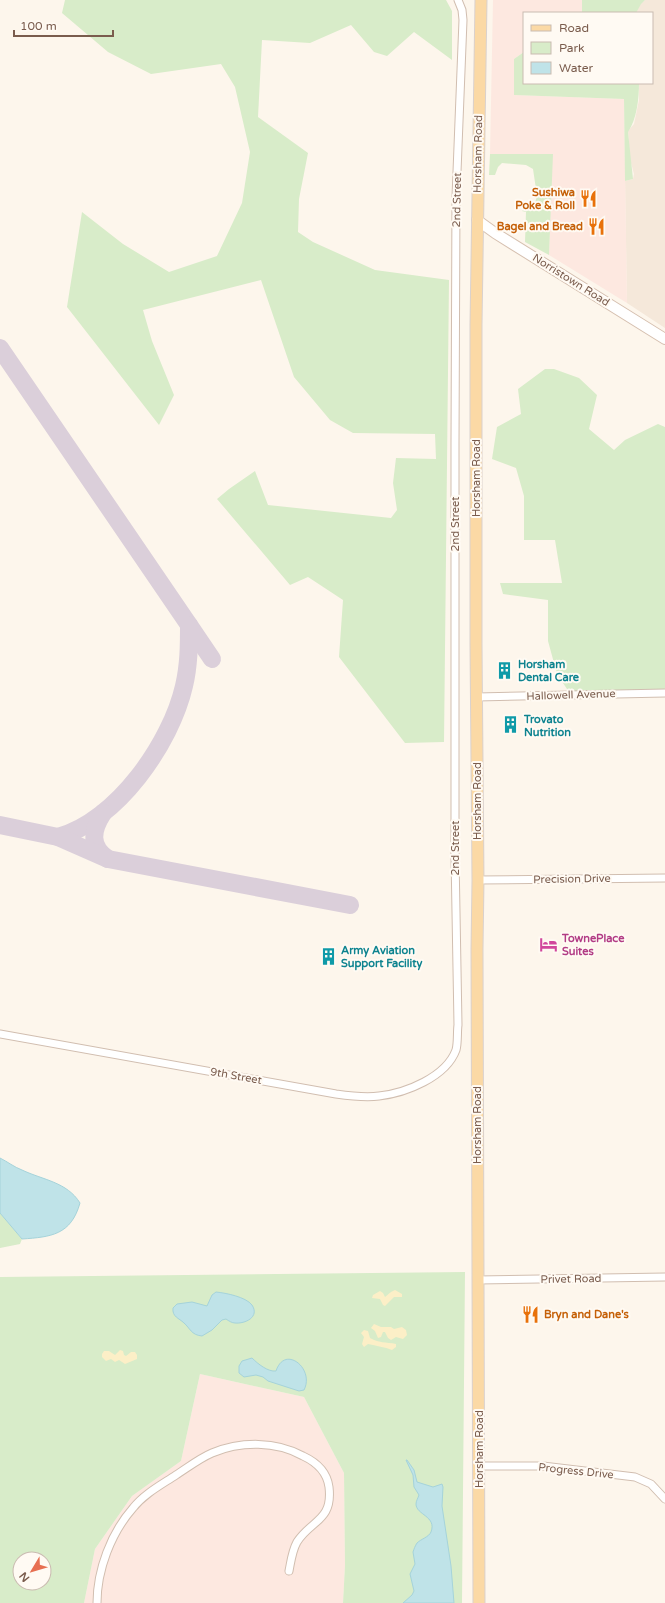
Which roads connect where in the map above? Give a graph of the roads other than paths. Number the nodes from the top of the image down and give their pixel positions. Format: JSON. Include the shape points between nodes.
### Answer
{"nodes":[{"id":1,"x":458,"y":0,"type":"edge"},
{"id":2,"x":481,"y":0,"type":"edge"},
{"id":3,"x":477,"y":220,"type":"junction"},
{"id":4,"x":665,"y":339,"type":"edge"},
{"id":5,"x":665,"y":693,"type":"edge"},
{"id":6,"x":477,"y":697,"type":"junction"},
{"id":7,"x":665,"y":878,"type":"edge"},
{"id":8,"x":478,"y":880,"type":"junction"},
{"id":9,"x":0,"y":1034,"type":"edge"},
{"id":10,"x":456,"y":1049,"type":"joint"},
{"id":11,"x":665,"y":1277,"type":"edge"},
{"id":12,"x":478,"y":1280,"type":"junction"},
{"id":13,"x":479,"y":1466,"type":"junction"},
{"id":14,"x":665,"y":1499,"type":"edge"},
{"id":15,"x":289,"y":1571,"type":"dead end"},
{"id":16,"x":97,"y":1603,"type":"edge"},
{"id":17,"x":479,"y":1603,"type":"edge"}],
"edges":[{"from":1,"to":10,"type":"street","name":"2nd Street","via":[[463,20],[456,197]]},
{"from":2,"to":3,"type":"main road","name":"Horsham Road"},
{"from":3,"to":4,"type":"main road","name":"Norristown Road"},
{"from":3,"to":6,"type":"main road","name":"Horsham Road"},
{"from":5,"to":6,"type":"street","name":"Hallowell Avenue"},
{"from":6,"to":8,"type":"main road","name":"Horsham Road"},
{"from":7,"to":8,"type":"street","name":"Precision Drive"},
{"from":8,"to":12,"type":"main road","name":"Horsham Road"},
{"from":9,"to":10,"type":"street","name":"9th Street","via":[[358,1097],[389,1094],[421,1084],[439,1072]]},
{"from":11,"to":12,"type":"street","name":"Privet Road"},
{"from":12,"to":13,"type":"main road","name":"Horsham Road"},
{"from":13,"to":14,"type":"street","name":"Progress Drive","via":[[543,1466],[635,1477],[651,1484]]},
{"from":13,"to":17,"type":"main road","name":"Horsham Road"},
{"from":15,"to":16,"type":"street","via":[[297,1542],[324,1514],[330,1500],[329,1485],[322,1470],[312,1460],[292,1449],[264,1444],[243,1445],[212,1453],[155,1488],[133,1508],[114,1534],[102,1566]]}]}
